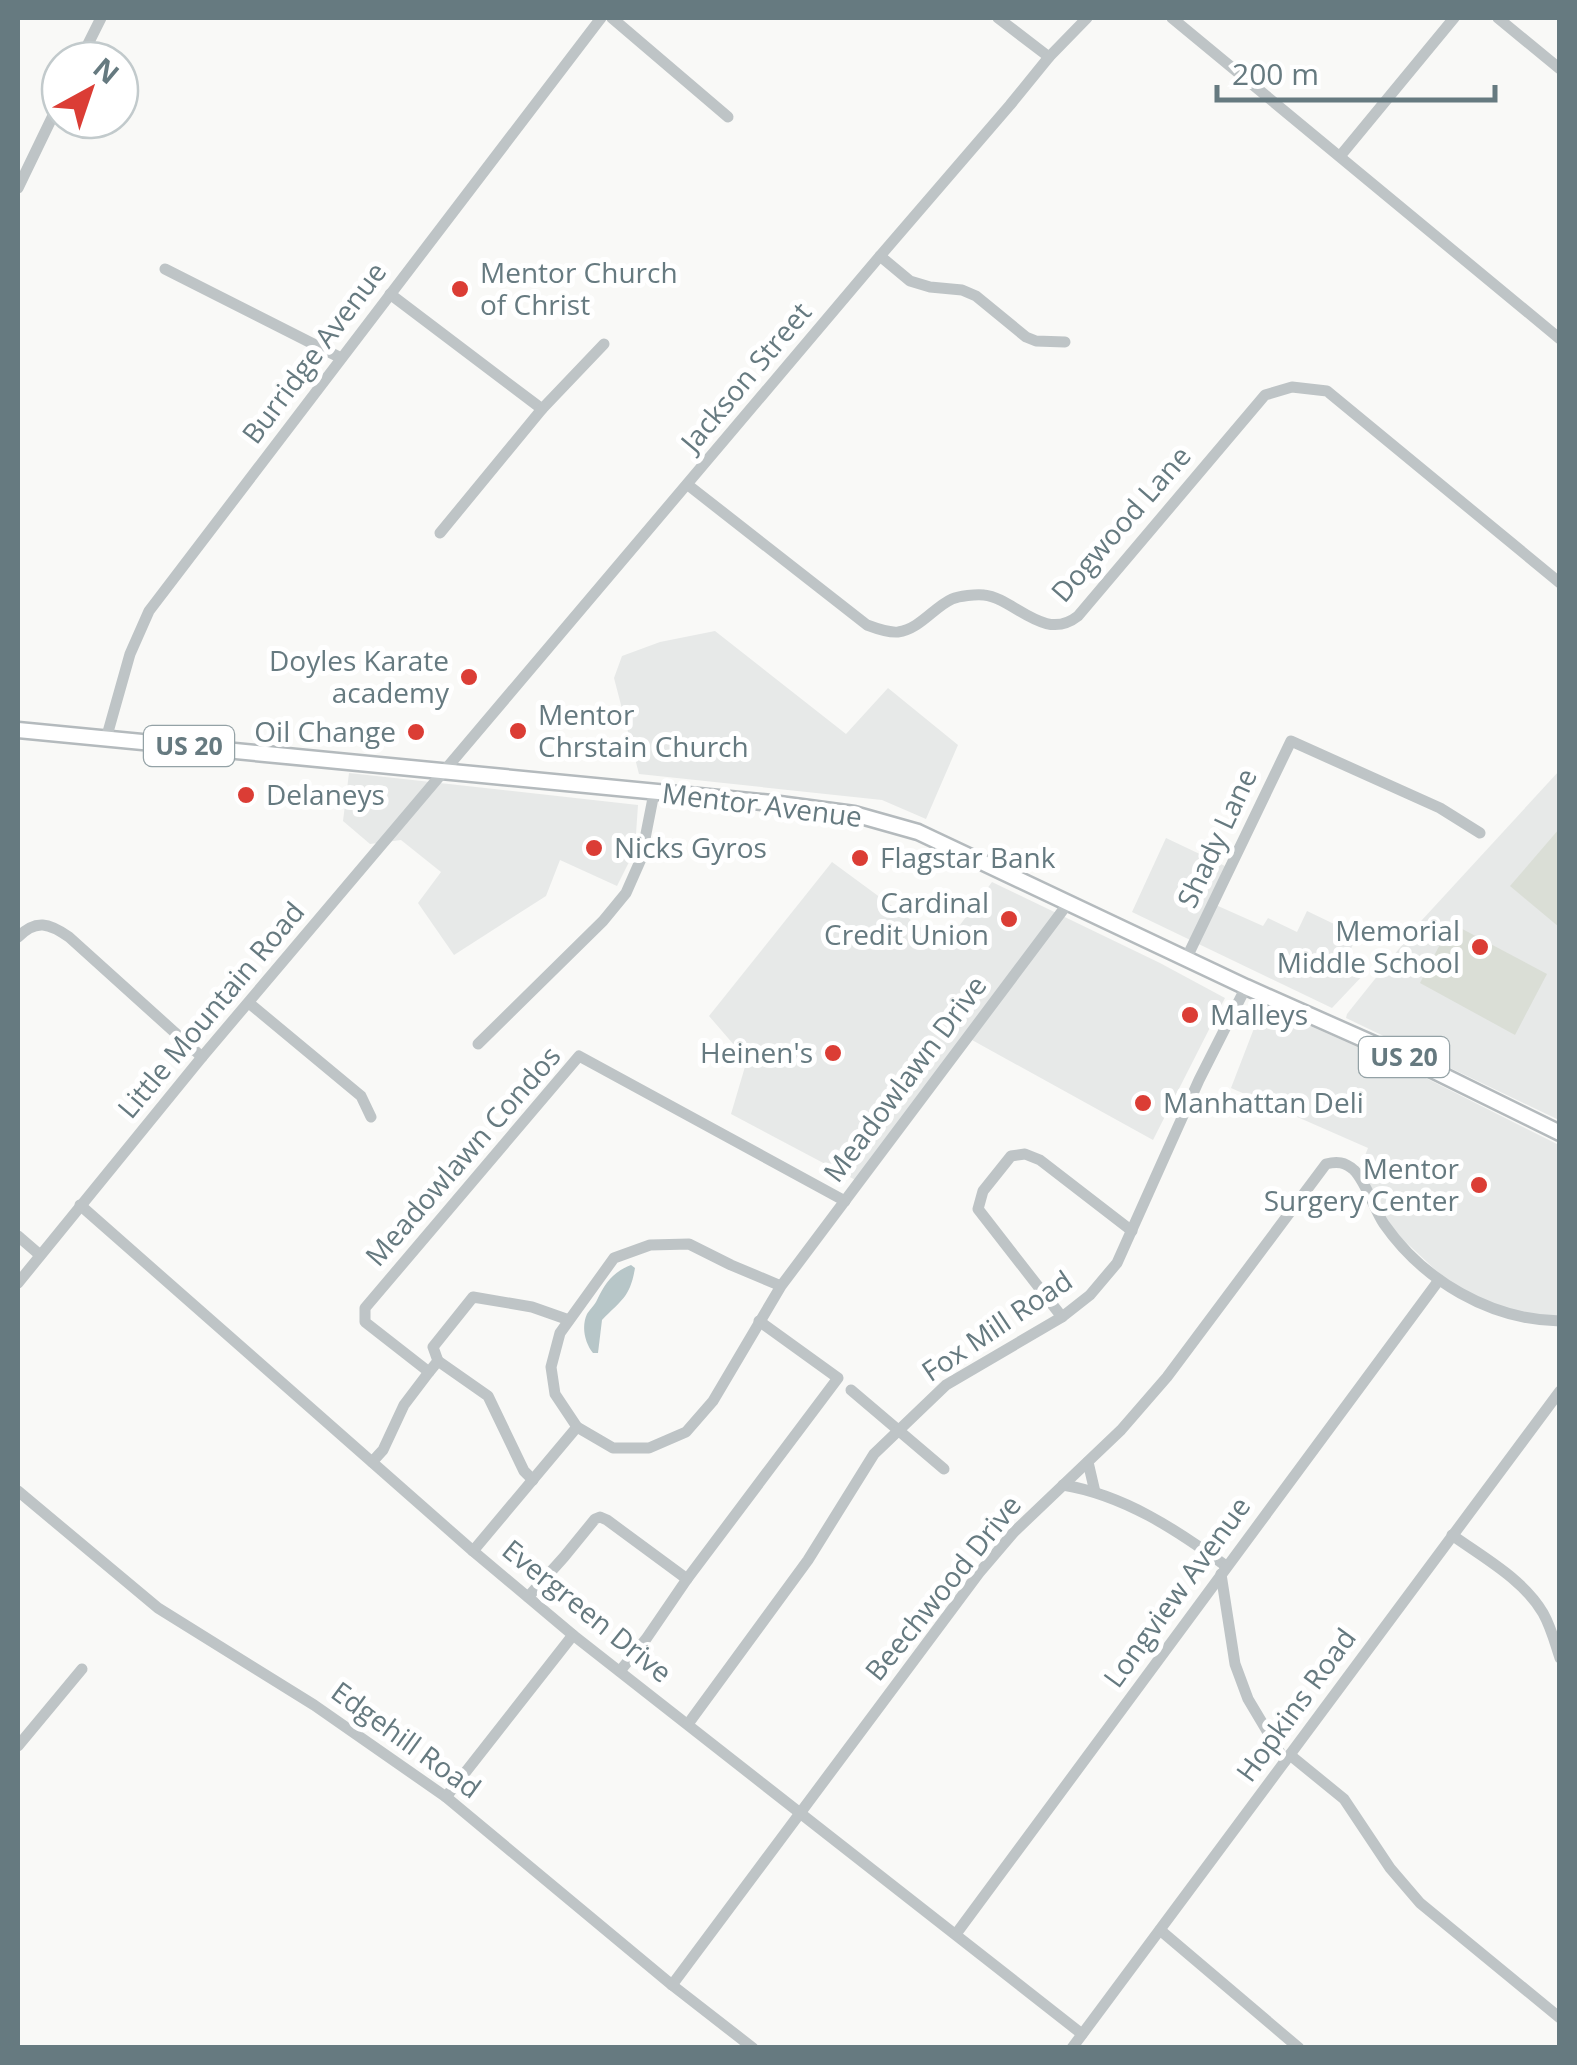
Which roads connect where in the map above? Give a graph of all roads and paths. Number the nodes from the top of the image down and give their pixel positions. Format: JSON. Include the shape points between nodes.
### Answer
{"nodes":[{"id":1,"x":601,"y":18,"type":"edge"},
{"id":2,"x":612,"y":18,"type":"edge"},
{"id":3,"x":998,"y":18,"type":"edge"},
{"id":4,"x":1087,"y":18,"type":"edge"},
{"id":5,"x":1172,"y":18,"type":"edge"},
{"id":6,"x":1454,"y":18,"type":"edge"},
{"id":7,"x":1498,"y":18,"type":"edge"},
{"id":8,"x":1049,"y":57,"type":"junction"},
{"id":9,"x":1560,"y":69,"type":"edge"},
{"id":10,"x":728,"y":118,"type":"dead end"},
{"id":11,"x":41,"y":140,"type":"edge"},
{"id":12,"x":1340,"y":156,"type":"junction"},
{"id":13,"x":18,"y":188,"type":"edge"},
{"id":14,"x":880,"y":256,"type":"junction"},
{"id":15,"x":165,"y":269,"type":"dead end"},
{"id":16,"x":390,"y":294,"type":"junction"},
{"id":17,"x":1560,"y":340,"type":"edge"},
{"id":18,"x":1066,"y":342,"type":"dead end"},
{"id":19,"x":604,"y":344,"type":"dead end"},
{"id":20,"x":341,"y":358,"type":"junction"},
{"id":21,"x":542,"y":409,"type":"junction"},
{"id":22,"x":688,"y":486,"type":"junction"},
{"id":23,"x":440,"y":533,"type":"dead end"},
{"id":24,"x":1560,"y":582,"type":"edge"},
{"id":25,"x":18,"y":730,"type":"edge"},
{"id":26,"x":106,"y":739,"type":"junction"},
{"id":27,"x":446,"y":770,"type":"junction"},
{"id":28,"x":654,"y":793,"type":"junction"},
{"id":29,"x":1480,"y":833,"type":"dead end"},
{"id":30,"x":1069,"y":902,"type":"junction"},
{"id":31,"x":18,"y":937,"type":"edge"},
{"id":32,"x":1188,"y":957,"type":"junction"},
{"id":33,"x":1246,"y":987,"type":"junction"},
{"id":34,"x":248,"y":1003,"type":"junction"},
{"id":35,"x":478,"y":1044,"type":"dead end"},
{"id":36,"x":202,"y":1057,"type":"junction"},
{"id":37,"x":371,"y":1118,"type":"dead end"},
{"id":38,"x":1560,"y":1132,"type":"edge"},
{"id":39,"x":845,"y":1201,"type":"junction"},
{"id":40,"x":80,"y":1206,"type":"junction"},
{"id":41,"x":1132,"y":1231,"type":"junction"},
{"id":42,"x":18,"y":1236,"type":"edge"},
{"id":43,"x":40,"y":1255,"type":"junction"},
{"id":44,"x":1439,"y":1280,"type":"junction"},
{"id":45,"x":18,"y":1283,"type":"edge"},
{"id":46,"x":781,"y":1286,"type":"junction"},
{"id":47,"x":1062,"y":1317,"type":"junction"},
{"id":48,"x":569,"y":1320,"type":"junction"},
{"id":49,"x":759,"y":1320,"type":"junction"},
{"id":50,"x":1560,"y":1321,"type":"edge"},
{"id":51,"x":433,"y":1366,"type":"junction"},
{"id":52,"x":851,"y":1390,"type":"dead end"},
{"id":53,"x":1560,"y":1391,"type":"edge"},
{"id":54,"x":576,"y":1428,"type":"junction"},
{"id":55,"x":899,"y":1430,"type":"junction"},
{"id":56,"x":372,"y":1462,"type":"junction"},
{"id":57,"x":1088,"y":1462,"type":"junction"},
{"id":58,"x":944,"y":1469,"type":"dead end"},
{"id":59,"x":533,"y":1480,"type":"junction"},
{"id":60,"x":1063,"y":1485,"type":"junction"},
{"id":61,"x":18,"y":1491,"type":"edge"},
{"id":62,"x":1096,"y":1492,"type":"junction"},
{"id":63,"x":1452,"y":1535,"type":"junction"},
{"id":64,"x":473,"y":1551,"type":"junction"},
{"id":65,"x":1223,"y":1570,"type":"junction"},
{"id":66,"x":687,"y":1578,"type":"junction"},
{"id":67,"x":528,"y":1597,"type":"junction"},
{"id":68,"x":574,"y":1636,"type":"junction"},
{"id":69,"x":1560,"y":1658,"type":"edge"},
{"id":70,"x":82,"y":1670,"type":"dead end"},
{"id":71,"x":620,"y":1672,"type":"junction"},
{"id":72,"x":688,"y":1724,"type":"junction"},
{"id":73,"x":18,"y":1743,"type":"edge"},
{"id":74,"x":1288,"y":1758,"type":"junction"},
{"id":75,"x":446,"y":1797,"type":"junction"},
{"id":76,"x":800,"y":1813,"type":"junction"},
{"id":77,"x":1160,"y":1930,"type":"junction"},
{"id":78,"x":956,"y":1934,"type":"junction"},
{"id":79,"x":672,"y":1985,"type":"junction"},
{"id":80,"x":1560,"y":2018,"type":"edge"},
{"id":81,"x":1082,"y":2034,"type":"junction"},
{"id":82,"x":753,"y":2048,"type":"edge"},
{"id":83,"x":1072,"y":2048,"type":"edge"},
{"id":84,"x":1299,"y":2048,"type":"edge"}],
"edges":[{"from":1,"to":16,"type":"street","name":"Burridge Avenue"},
{"from":2,"to":10,"type":"street"},
{"from":3,"to":8,"type":"street"},
{"from":4,"to":8,"type":"street","name":"Jackson Street"},
{"from":5,"to":12,"type":"street"},
{"from":6,"to":12,"type":"street"},
{"from":7,"to":9,"type":"street"},
{"from":8,"to":14,"type":"street","name":"Jackson Street"},
{"from":11,"to":13,"type":"street"},
{"from":12,"to":17,"type":"street"},
{"from":14,"to":18,"type":"street","via":[[910,281],[976,296],[1026,338]]},
{"from":14,"to":22,"type":"street","name":"Jackson Street"},
{"from":15,"to":20,"type":"street"},
{"from":16,"to":20,"type":"street","name":"Burridge Avenue"},
{"from":16,"to":21,"type":"street"},
{"from":19,"to":21,"type":"street"},
{"from":20,"to":26,"type":"street","name":"Burridge Avenue","via":[[150,611]]},
{"from":21,"to":23,"type":"street"},
{"from":22,"to":24,"type":"street","name":"Dogwood Lane","via":[[867,626],[897,633],[952,598],[986,595],[1033,619],[1068,624],[1265,396],[1292,387],[1327,392]]},
{"from":22,"to":27,"type":"street","name":"Jackson Street"},
{"from":25,"to":26,"type":"main road","name":"Mentor Avenue","number":"US 20"},
{"from":26,"to":27,"type":"main road","name":"Mentor Avenue","number":"US 20"},
{"from":27,"to":28,"type":"main road","name":"Mentor Avenue","number":"US 20"},
{"from":27,"to":34,"type":"street","name":"Little Mountain Road"},
{"from":28,"to":30,"type":"main road","name":"Mentor Avenue","number":"US 20","via":[[886,821]]},
{"from":28,"to":35,"type":"street","via":[[645,844],[626,893]]},
{"from":29,"to":32,"type":"street","name":"Shady Lane","via":[[1291,740]]},
{"from":30,"to":32,"type":"main road","name":"Mentor Avenue","number":"US 20"},
{"from":30,"to":39,"type":"street","name":"Meadowlawn Drive"},
{"from":31,"to":36,"type":"street","via":[[34,924],[52,925]]},
{"from":32,"to":33,"type":"main road","name":"Mentor Avenue","number":"US 20"},
{"from":33,"to":38,"type":"main road","name":"Mentor Avenue","number":"US 20"},
{"from":33,"to":41,"type":"street","name":"Fox Mill Road"},
{"from":34,"to":36,"type":"street","name":"Little Mountain Road"},
{"from":34,"to":37,"type":"street","via":[[360,1096]]},
{"from":36,"to":40,"type":"street","name":"Little Mountain Road"},
{"from":39,"to":46,"type":"street","name":"Meadowlawn Drive"},
{"from":39,"to":51,"type":"street","name":"Meadowlawn Condos","via":[[579,1056],[365,1308],[365,1322]]},
{"from":40,"to":43,"type":"street","name":"Little Mountain Road"},
{"from":40,"to":56,"type":"street","name":"Evergreen Drive"},
{"from":41,"to":47,"type":"street","name":"Fox Mill Road","via":[[1105,1280]]},
{"from":41,"to":47,"type":"street","via":[[1040,1160],[1011,1156],[983,1191],[978,1209]]},
{"from":42,"to":43,"type":"street"},
{"from":43,"to":45,"type":"street","name":"Little Mountain Road"},
{"from":44,"to":50,"type":"street","via":[[1488,1308]]},
{"from":44,"to":57,"type":"street","name":"Beechwood Drive","via":[[1392,1235],[1357,1173],[1332,1162],[1321,1168],[1186,1354]]},
{"from":44,"to":65,"type":"street","name":"Longview Avenue"},
{"from":46,"to":48,"type":"street","via":[[690,1244],[650,1245],[614,1258]]},
{"from":46,"to":49,"type":"street","name":"Meadowlawn Drive"},
{"from":47,"to":55,"type":"street","name":"Fox Mill Road","via":[[946,1386]]},
{"from":48,"to":51,"type":"street","via":[[473,1297],[432,1347]]},
{"from":48,"to":54,"type":"street","via":[[552,1366],[555,1394]]},
{"from":49,"to":54,"type":"street","name":"Meadowlawn Drive","via":[[713,1401],[686,1432],[649,1448],[613,1448]]},
{"from":49,"to":66,"type":"street","via":[[838,1378]]},
{"from":51,"to":56,"type":"street"},
{"from":51,"to":59,"type":"street","name":"Meadowlawn Condos","via":[[488,1396]]},
{"from":52,"to":55,"type":"street"},
{"from":53,"to":63,"type":"street","name":"Hopkins Road"},
{"from":54,"to":59,"type":"street"},
{"from":55,"to":58,"type":"street"},
{"from":55,"to":72,"type":"street","name":"Fox Mill Road","via":[[874,1454],[808,1560]]},
{"from":56,"to":64,"type":"street","name":"Evergreen Drive"},
{"from":57,"to":60,"type":"street","name":"Beechwood Drive"},
{"from":57,"to":62,"type":"street"},
{"from":59,"to":64,"type":"street"},
{"from":60,"to":62,"type":"street"},
{"from":60,"to":76,"type":"street","name":"Beechwood Drive","via":[[979,1573]]},
{"from":61,"to":75,"type":"street","name":"Edgehill Road","via":[[158,1608],[314,1704]]},
{"from":62,"to":65,"type":"street","via":[[1170,1528]]},
{"from":63,"to":69,"type":"street","via":[[1529,1594]]},
{"from":63,"to":74,"type":"street","name":"Hopkins Road"},
{"from":64,"to":67,"type":"street","name":"Evergreen Drive"},
{"from":65,"to":74,"type":"street","via":[[1235,1664],[1248,1700]]},
{"from":65,"to":78,"type":"street","name":"Longview Avenue"},
{"from":66,"to":67,"type":"street","via":[[600,1517]]},
{"from":66,"to":71,"type":"street"},
{"from":67,"to":68,"type":"street","name":"Evergreen Drive"},
{"from":68,"to":71,"type":"street","name":"Evergreen Drive"},
{"from":68,"to":75,"type":"street"},
{"from":70,"to":73,"type":"street"},
{"from":71,"to":72,"type":"street","name":"Evergreen Drive"},
{"from":72,"to":76,"type":"street","name":"Evergreen Drive"},
{"from":74,"to":77,"type":"street","name":"Hopkins Road"},
{"from":74,"to":80,"type":"street","via":[[1344,1799],[1420,1903]]},
{"from":75,"to":79,"type":"street","name":"Edgehill Road"},
{"from":76,"to":78,"type":"street","name":"Evergreen Drive"},
{"from":76,"to":79,"type":"street","name":"Beechwood Drive"},
{"from":77,"to":81,"type":"street","name":"Hopkins Road"},
{"from":77,"to":84,"type":"street"},
{"from":78,"to":81,"type":"street","name":"Evergreen Drive"},
{"from":79,"to":82,"type":"street","name":"Edgehill Road"},
{"from":81,"to":83,"type":"street","name":"Hopkins Road"}]}
